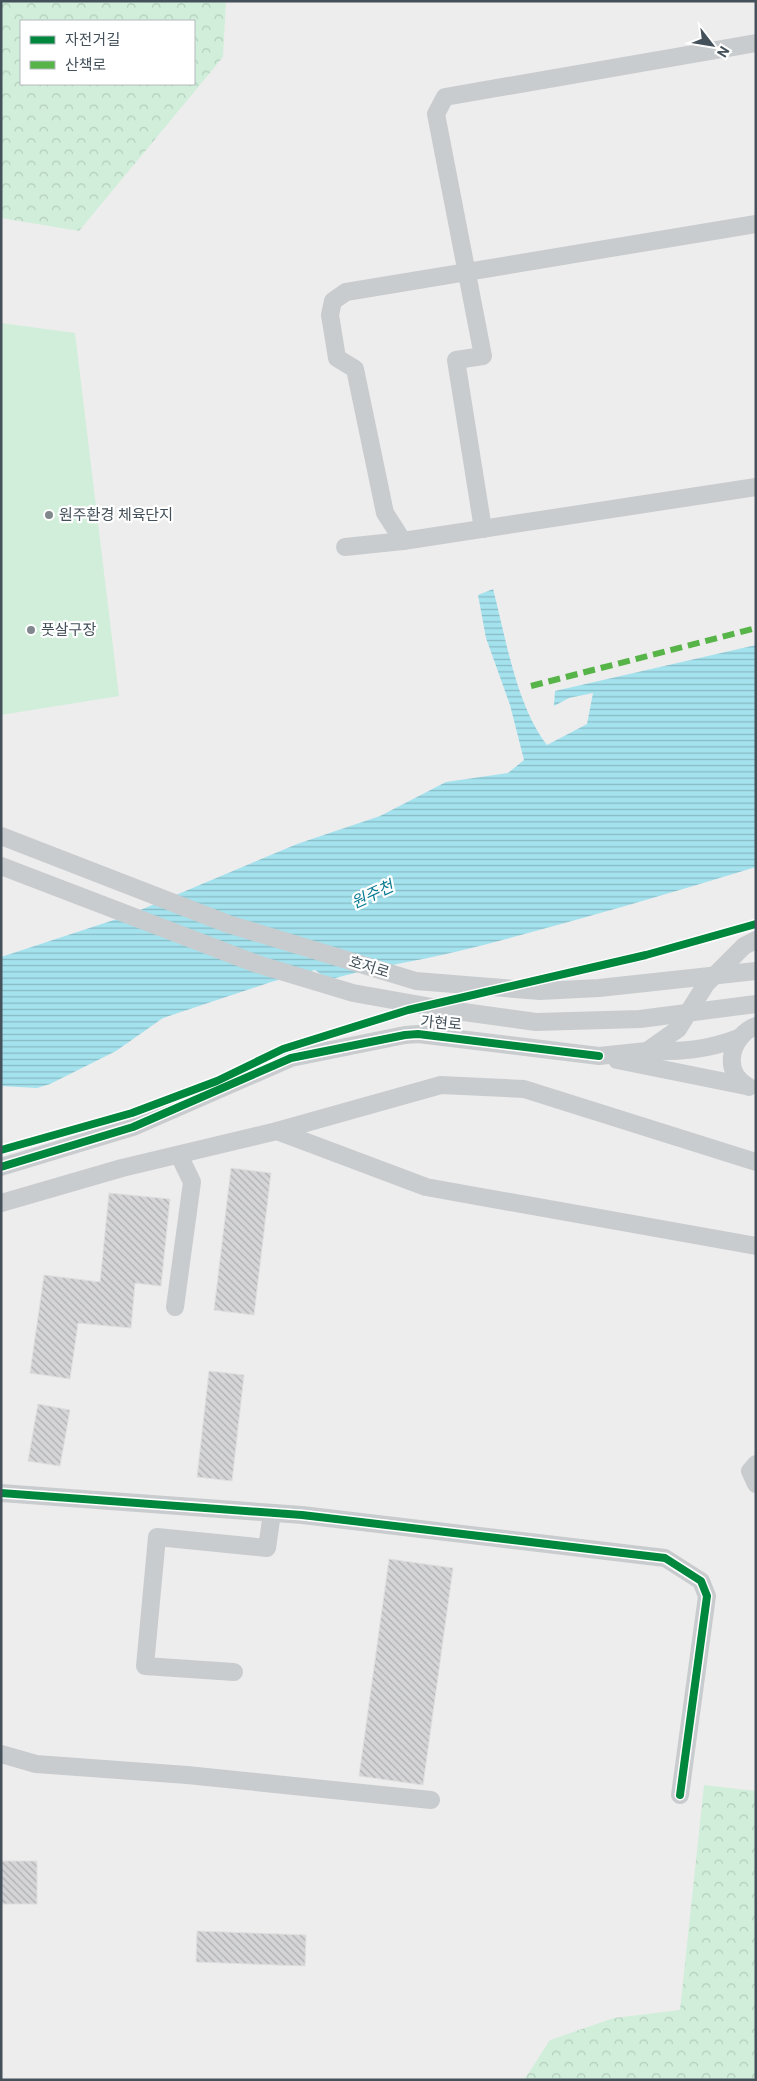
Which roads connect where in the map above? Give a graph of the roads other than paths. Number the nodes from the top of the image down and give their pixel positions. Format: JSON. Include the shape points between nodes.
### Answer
{"nodes":[{"id":1,"x":756,"y":43,"type":"edge"},
{"id":2,"x":756,"y":224,"type":"edge"},
{"id":3,"x":466,"y":272,"type":"junction"},
{"id":4,"x":756,"y":487,"type":"edge"},
{"id":5,"x":483,"y":529,"type":"junction"},
{"id":6,"x":403,"y":541,"type":"junction"},
{"id":7,"x":345,"y":547,"type":"dead end"},
{"id":8,"x":1,"y":836,"type":"edge"},
{"id":9,"x":1,"y":866,"type":"edge"},
{"id":10,"x":756,"y":940,"type":"edge"},
{"id":11,"x":756,"y":971,"type":"edge"},
{"id":12,"x":756,"y":1004,"type":"edge"},
{"id":13,"x":756,"y":1026,"type":"edge"},
{"id":14,"x":738,"y":1038,"type":"junction"},
{"id":15,"x":647,"y":1051,"type":"junction"},
{"id":16,"x":599,"y":1056,"type":"junction"},
{"id":17,"x":751,"y":1088,"type":"edge"},
{"id":18,"x":277,"y":1132,"type":"junction"},
{"id":19,"x":179,"y":1154,"type":"junction"},
{"id":20,"x":756,"y":1162,"type":"edge"},
{"id":21,"x":1,"y":1167,"type":"edge"},
{"id":22,"x":1,"y":1203,"type":"edge"},
{"id":23,"x":756,"y":1246,"type":"edge"},
{"id":24,"x":176,"y":1307,"type":"dead end"},
{"id":25,"x":756,"y":1464,"type":"edge"},
{"id":26,"x":756,"y":1484,"type":"edge"},
{"id":27,"x":1,"y":1493,"type":"edge"},
{"id":28,"x":272,"y":1513,"type":"junction"},
{"id":29,"x":234,"y":1672,"type":"dead end"},
{"id":30,"x":1,"y":1754,"type":"edge"},
{"id":31,"x":680,"y":1795,"type":"dead end"},
{"id":32,"x":431,"y":1800,"type":"dead end"}],
"edges":[{"from":1,"to":3,"type":"street","via":[[445,96],[436,114]]},
{"from":2,"to":3,"type":"street"},
{"from":3,"to":5,"type":"street","via":[[483,356],[456,360]]},
{"from":3,"to":6,"type":"street","via":[[346,292],[333,301],[330,314],[337,358],[356,369],[385,513]]},
{"from":4,"to":5,"type":"street"},
{"from":5,"to":6,"type":"street"},
{"from":6,"to":7,"type":"street"},
{"from":8,"to":11,"type":"street","name":"호저로","bridge":true,"via":[[228,924],[416,981],[540,991]]},
{"from":9,"to":12,"type":"street","name":"호저로","bridge":true,"via":[[257,964],[352,993],[536,1022],[640,1019]]},
{"from":10,"to":15,"type":"street","via":[[744,946],[706,984],[678,1028]]},
{"from":13,"to":14,"type":"street","name":"가현로"},
{"from":14,"to":15,"type":"street","name":"가현로","via":[[716,1046],[680,1052]]},
{"from":14,"to":17,"type":"street","via":[[731,1057],[733,1068],[738,1078]]},
{"from":15,"to":16,"type":"street","name":"가현로"},
{"from":16,"to":17,"type":"street"},
{"from":16,"to":21,"type":"street","name":"가현로","via":[[405,1035],[291,1058],[133,1127]]},
{"from":18,"to":19,"type":"street"},
{"from":18,"to":20,"type":"street","via":[[440,1086],[524,1089]]},
{"from":18,"to":23,"type":"street","via":[[426,1187]]},
{"from":19,"to":22,"type":"street"},
{"from":19,"to":24,"type":"street","via":[[192,1182]]},
{"from":25,"to":26,"type":"street","via":[[750,1471]]},
{"from":27,"to":28,"type":"street"},
{"from":28,"to":29,"type":"street","via":[[267,1548],[157,1537],[145,1666]]},
{"from":28,"to":31,"type":"street","via":[[665,1558],[700,1581],[707,1596],[705,1622]]},
{"from":30,"to":32,"type":"street","via":[[36,1764],[196,1776]]}]}
